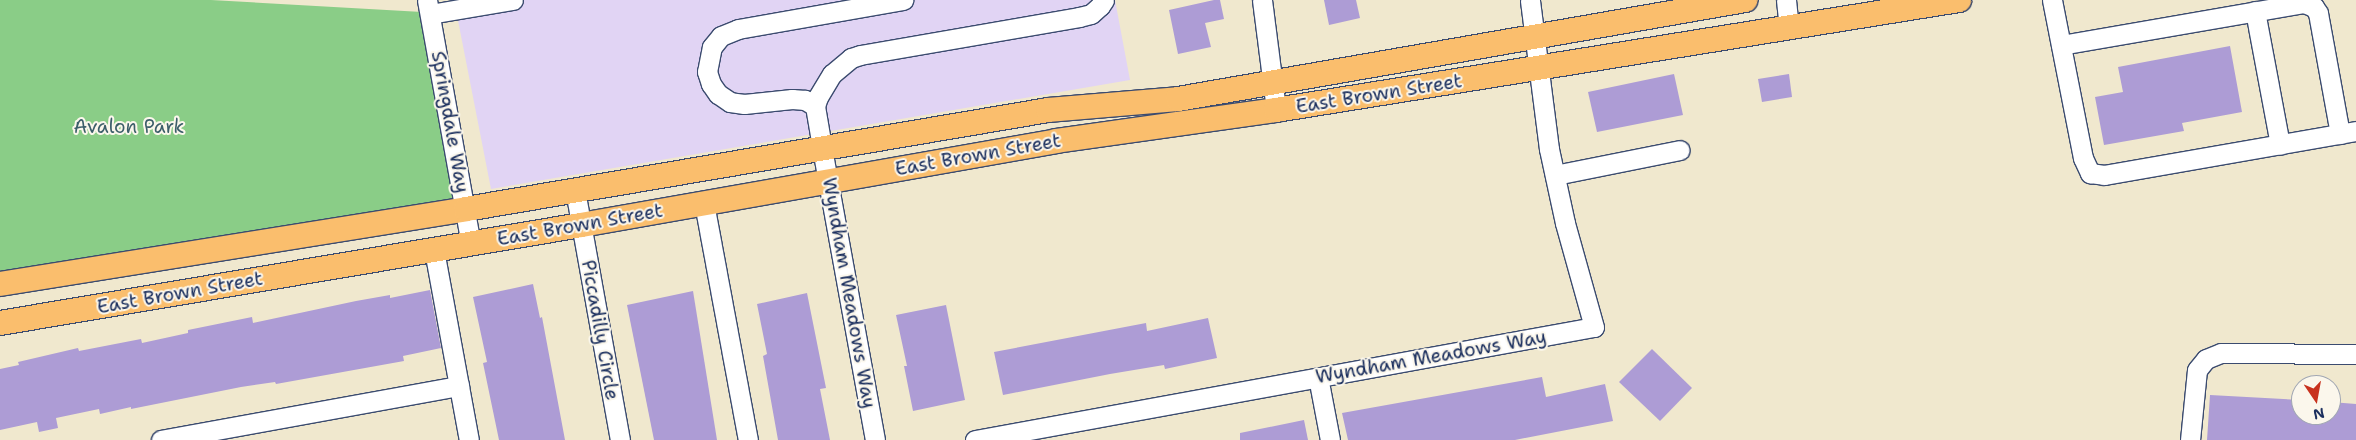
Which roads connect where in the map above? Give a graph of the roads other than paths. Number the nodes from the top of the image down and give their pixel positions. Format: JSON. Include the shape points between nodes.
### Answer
{"nodes":[{"id":1,"x":513,"y":0,"type":"edge"},
{"id":2,"x":903,"y":0,"type":"edge"},
{"id":3,"x":1104,"y":0,"type":"edge"},
{"id":4,"x":1262,"y":0,"type":"edge"},
{"id":5,"x":1530,"y":0,"type":"edge"},
{"id":6,"x":1745,"y":0,"type":"edge"},
{"id":7,"x":1786,"y":0,"type":"edge"},
{"id":8,"x":1959,"y":0,"type":"edge"},
{"id":9,"x":2052,"y":0,"type":"edge"},
{"id":10,"x":493,"y":2,"type":"edge"},
{"id":11,"x":429,"y":7,"type":"edge"},
{"id":12,"x":2255,"y":11,"type":"junction"},
{"id":13,"x":1789,"y":28,"type":"junction"},
{"id":14,"x":1535,"y":36,"type":"junction"},
{"id":15,"x":2061,"y":45,"type":"junction"},
{"id":16,"x":1539,"y":68,"type":"junction"},
{"id":17,"x":1272,"y":82,"type":"junction"},
{"id":18,"x":815,"y":106,"type":"junction"},
{"id":19,"x":1276,"y":110,"type":"junction"},
{"id":20,"x":2348,"y":133,"type":"edge"},
{"id":21,"x":2280,"y":145,"type":"junction"},
{"id":22,"x":822,"y":147,"type":"junction"},
{"id":23,"x":1680,"y":150,"type":"dead end"},
{"id":24,"x":1555,"y":175,"type":"junction"},
{"id":25,"x":828,"y":181,"type":"junction"},
{"id":26,"x":575,"y":190,"type":"junction"},
{"id":27,"x":704,"y":203,"type":"junction"},
{"id":28,"x":466,"y":209,"type":"junction"},
{"id":29,"x":581,"y":225,"type":"junction"},
{"id":30,"x":471,"y":244,"type":"junction"},
{"id":31,"x":434,"y":250,"type":"junction"},
{"id":32,"x":0,"y":284,"type":"edge"},
{"id":33,"x":0,"y":323,"type":"edge"},
{"id":34,"x":2356,"y":354,"type":"edge"},
{"id":35,"x":1318,"y":377,"type":"junction"},
{"id":36,"x":459,"y":386,"type":"junction"},
{"id":37,"x":162,"y":440,"type":"edge"},
{"id":38,"x":469,"y":440,"type":"edge"},
{"id":39,"x":620,"y":440,"type":"edge"},
{"id":40,"x":748,"y":440,"type":"edge"},
{"id":41,"x":875,"y":440,"type":"edge"},
{"id":42,"x":975,"y":440,"type":"edge"},
{"id":43,"x":1330,"y":440,"type":"edge"},
{"id":44,"x":2190,"y":440,"type":"edge"}],
"edges":[{"from":1,"to":10,"type":"street"},
{"from":2,"to":18,"type":"street","via":[[738,29],[721,36],[712,47],[708,72],[711,84],[730,102],[744,104],[792,99],[805,100]]},
{"from":3,"to":18,"type":"street","via":[[1085,16],[851,58],[832,74]]},
{"from":4,"to":17,"type":"street"},
{"from":5,"to":14,"type":"street","name":"Wyndham Meadows Way"},
{"from":6,"to":14,"type":"main road","name":"East Brown Street"},
{"from":7,"to":13,"type":"street"},
{"from":8,"to":13,"type":"main road","name":"East Brown Street"},
{"from":9,"to":15,"type":"street"},
{"from":10,"to":11,"type":"street"},
{"from":11,"to":28,"type":"street","name":"Springdale Way"},
{"from":12,"to":15,"type":"street"},
{"from":12,"to":20,"type":"street","via":[[2304,3],[2314,7]]},
{"from":12,"to":21,"type":"street"},
{"from":13,"to":16,"type":"main road","name":"East Brown Street"},
{"from":14,"to":16,"type":"street","name":"Wyndham Meadows Way"},
{"from":14,"to":17,"type":"main road","name":"East Brown Street"},
{"from":15,"to":21,"type":"street","via":[[2083,158],[2090,173],[2104,175]]},
{"from":16,"to":19,"type":"main road","name":"East Brown Street"},
{"from":16,"to":24,"type":"street","name":"Wyndham Meadows Way"},
{"from":17,"to":19,"type":"street"},
{"from":17,"to":22,"type":"main road","name":"East Brown Street","via":[[1178,99],[1048,110]]},
{"from":18,"to":22,"type":"street","name":"Wyndham Meadows Way"},
{"from":19,"to":25,"type":"main road","name":"East Brown Street","via":[[1056,141]]},
{"from":20,"to":21,"type":"street"},
{"from":22,"to":25,"type":"street","name":"Wyndham Meadows Way"},
{"from":22,"to":26,"type":"main road","name":"East Brown Street"},
{"from":23,"to":24,"type":"street"},
{"from":24,"to":35,"type":"street","name":"Wyndham Meadows Way","via":[[1594,327]]},
{"from":25,"to":27,"type":"main road","name":"East Brown Street"},
{"from":25,"to":41,"type":"street","name":"Wyndham Meadows Way"},
{"from":26,"to":28,"type":"main road","name":"East Brown Street"},
{"from":26,"to":29,"type":"street","name":"Piccadilly Circle"},
{"from":27,"to":29,"type":"main road","name":"East Brown Street"},
{"from":27,"to":40,"type":"street"},
{"from":28,"to":30,"type":"street","name":"Springdale Way"},
{"from":28,"to":32,"type":"main road","name":"East Brown Street"},
{"from":29,"to":30,"type":"main road","name":"East Brown Street"},
{"from":29,"to":39,"type":"street","name":"Piccadilly Circle"},
{"from":30,"to":31,"type":"main road","name":"East Brown Street"},
{"from":31,"to":33,"type":"main road","name":"East Brown Street"},
{"from":31,"to":36,"type":"street"},
{"from":34,"to":44,"type":"street","via":[[2221,354],[2206,359],[2197,370]]},
{"from":35,"to":42,"type":"street","name":"Wyndham Meadows Way"},
{"from":35,"to":43,"type":"street"},
{"from":36,"to":37,"type":"street"},
{"from":36,"to":38,"type":"street"}]}
